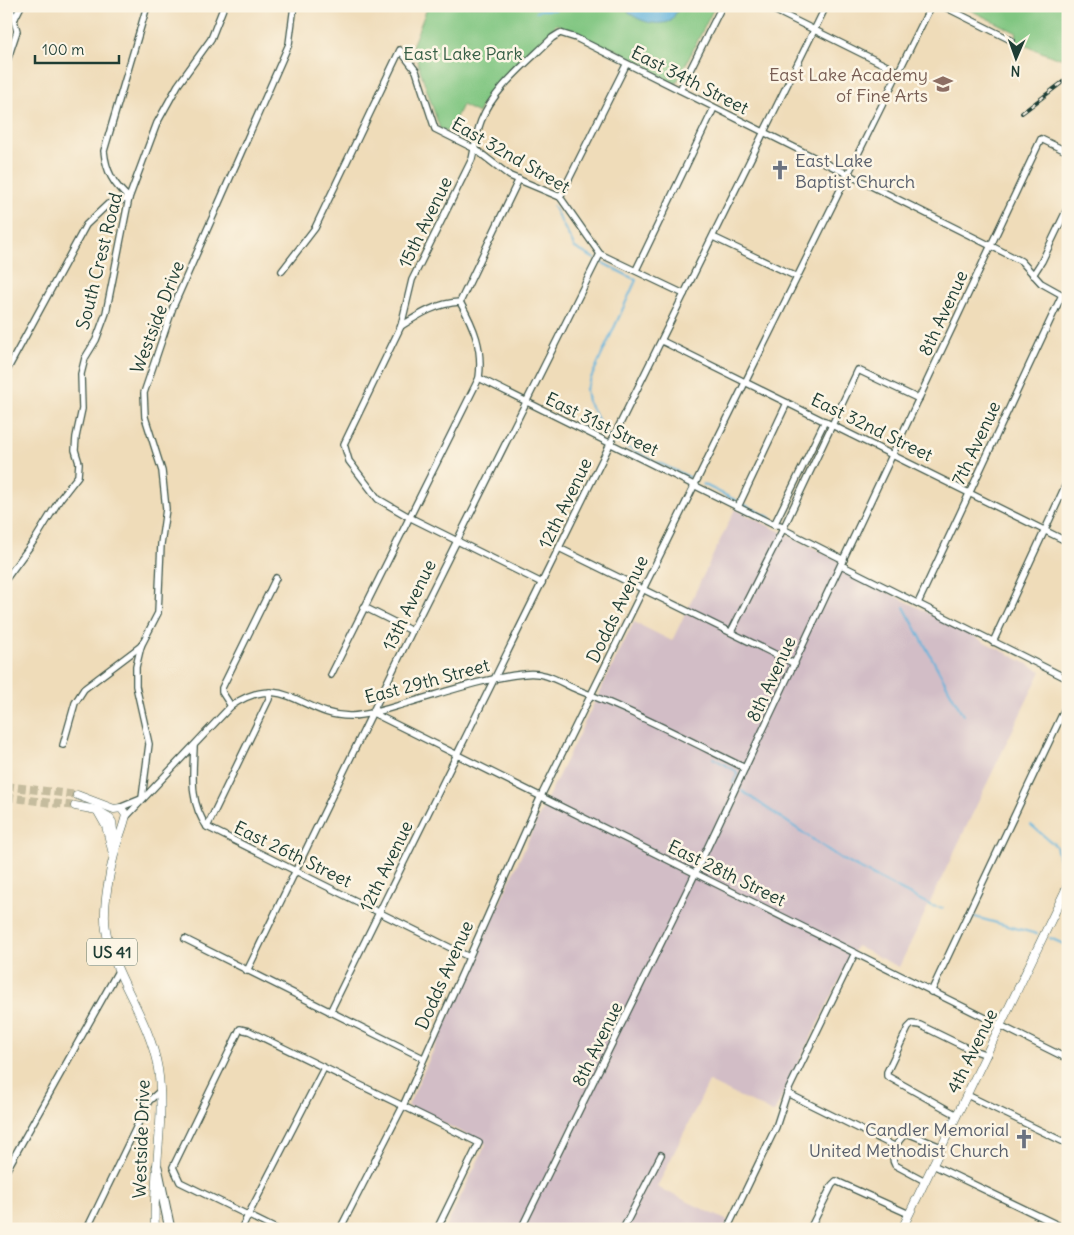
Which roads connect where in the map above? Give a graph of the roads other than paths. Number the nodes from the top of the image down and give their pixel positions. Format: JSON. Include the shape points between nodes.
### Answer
{"nodes":[{"id":1,"x":10,"y":6,"type":"edge"},
{"id":2,"x":21,"y":6,"type":"edge"},
{"id":3,"x":147,"y":6,"type":"edge"},
{"id":4,"x":224,"y":6,"type":"edge"},
{"id":5,"x":294,"y":6,"type":"edge"},
{"id":6,"x":722,"y":6,"type":"edge"},
{"id":7,"x":766,"y":6,"type":"edge"},
{"id":8,"x":826,"y":6,"type":"edge"},
{"id":9,"x":931,"y":6,"type":"edge"},
{"id":10,"x":943,"y":6,"type":"edge"},
{"id":11,"x":6,"y":17,"type":"edge"},
{"id":12,"x":15,"y":18,"type":"junction"},
{"id":13,"x":814,"y":30,"type":"junction"},
{"id":14,"x":560,"y":32,"type":"joint"},
{"id":15,"x":1011,"y":40,"type":"dead end"},
{"id":16,"x":6,"y":64,"type":"edge"},
{"id":17,"x":626,"y":65,"type":"junction"},
{"id":18,"x":899,"y":72,"type":"junction"},
{"id":19,"x":680,"y":90,"type":"junction"},
{"id":20,"x":714,"y":108,"type":"junction"},
{"id":21,"x":764,"y":134,"type":"junction"},
{"id":22,"x":474,"y":150,"type":"junction"},
{"id":23,"x":1068,"y":152,"type":"edge"},
{"id":24,"x":849,"y":174,"type":"junction"},
{"id":25,"x":519,"y":179,"type":"junction"},
{"id":26,"x":560,"y":197,"type":"junction"},
{"id":27,"x":129,"y":198,"type":"junction"},
{"id":28,"x":1068,"y":207,"type":"edge"},
{"id":29,"x":713,"y":237,"type":"junction"},
{"id":30,"x":990,"y":245,"type":"junction"},
{"id":31,"x":600,"y":254,"type":"junction"},
{"id":32,"x":636,"y":270,"type":"junction"},
{"id":33,"x":282,"y":271,"type":"dead end"},
{"id":34,"x":1033,"y":275,"type":"junction"},
{"id":35,"x":797,"y":277,"type":"junction"},
{"id":36,"x":684,"y":294,"type":"junction"},
{"id":37,"x":1065,"y":297,"type":"edge"},
{"id":38,"x":460,"y":302,"type":"junction"},
{"id":39,"x":401,"y":326,"type":"junction"},
{"id":40,"x":662,"y":341,"type":"junction"},
{"id":41,"x":6,"y":372,"type":"edge"},
{"id":42,"x":479,"y":378,"type":"junction"},
{"id":43,"x":745,"y":381,"type":"junction"},
{"id":44,"x":919,"y":399,"type":"junction"},
{"id":45,"x":788,"y":402,"type":"junction"},
{"id":46,"x":526,"y":404,"type":"junction"},
{"id":47,"x":825,"y":421,"type":"junction"},
{"id":48,"x":832,"y":424,"type":"junction"},
{"id":49,"x":610,"y":444,"type":"junction"},
{"id":50,"x":893,"y":454,"type":"junction"},
{"id":51,"x":1068,"y":480,"type":"edge"},
{"id":52,"x":694,"y":486,"type":"junction"},
{"id":53,"x":970,"y":492,"type":"junction"},
{"id":54,"x":738,"y":507,"type":"junction"},
{"id":55,"x":408,"y":517,"type":"junction"},
{"id":56,"x":774,"y":525,"type":"junction"},
{"id":57,"x":783,"y":529,"type":"junction"},
{"id":58,"x":1044,"y":530,"type":"junction"},
{"id":59,"x":458,"y":541,"type":"junction"},
{"id":60,"x":1068,"y":542,"type":"edge"},
{"id":61,"x":559,"y":548,"type":"junction"},
{"id":62,"x":842,"y":562,"type":"junction"},
{"id":63,"x":276,"y":578,"type":"dead end"},
{"id":64,"x":6,"y":579,"type":"edge"},
{"id":65,"x":542,"y":583,"type":"junction"},
{"id":66,"x":643,"y":590,"type":"junction"},
{"id":67,"x":918,"y":603,"type":"junction"},
{"id":68,"x":364,"y":607,"type":"junction"},
{"id":69,"x":412,"y":631,"type":"junction"},
{"id":70,"x":731,"y":632,"type":"junction"},
{"id":71,"x":993,"y":642,"type":"junction"},
{"id":72,"x":141,"y":646,"type":"junction"},
{"id":73,"x":795,"y":664,"type":"junction"},
{"id":74,"x":331,"y":676,"type":"dead end"},
{"id":75,"x":493,"y":679,"type":"junction"},
{"id":76,"x":1068,"y":679,"type":"edge"},
{"id":77,"x":270,"y":692,"type":"junction"},
{"id":78,"x":592,"y":694,"type":"junction"},
{"id":79,"x":1068,"y":702,"type":"edge"},
{"id":80,"x":231,"y":706,"type":"junction"},
{"id":81,"x":372,"y":713,"type":"junction"},
{"id":82,"x":63,"y":745,"type":"dead end"},
{"id":83,"x":194,"y":747,"type":"junction"},
{"id":84,"x":457,"y":755,"type":"junction"},
{"id":85,"x":745,"y":768,"type":"junction"},
{"id":86,"x":77,"y":795,"type":"tunnel mouth"},
{"id":87,"x":541,"y":796,"type":"junction"},
{"id":88,"x":142,"y":798,"type":"junction"},
{"id":89,"x":75,"y":806,"type":"tunnel mouth"},
{"id":90,"x":116,"y":808,"type":"junction"},
{"id":91,"x":97,"y":810,"type":"junction"},
{"id":92,"x":125,"y":819,"type":"junction"},
{"id":93,"x":111,"y":820,"type":"junction"},
{"id":94,"x":207,"y":827,"type":"junction"},
{"id":95,"x":114,"y":853,"type":"junction"},
{"id":96,"x":295,"y":873,"type":"junction"},
{"id":97,"x":696,"y":874,"type":"junction"},
{"id":98,"x":1068,"y":885,"type":"edge"},
{"id":99,"x":379,"y":913,"type":"junction"},
{"id":100,"x":185,"y":939,"type":"dead end"},
{"id":101,"x":855,"y":953,"type":"junction"},
{"id":102,"x":470,"y":957,"type":"junction"},
{"id":103,"x":247,"y":970,"type":"junction"},
{"id":104,"x":118,"y":972,"type":"junction"},
{"id":105,"x":932,"y":992,"type":"junction"},
{"id":106,"x":330,"y":1012,"type":"junction"},
{"id":107,"x":1001,"y":1026,"type":"junction"},
{"id":108,"x":986,"y":1055,"type":"junction"},
{"id":109,"x":423,"y":1058,"type":"junction"},
{"id":110,"x":1068,"y":1059,"type":"edge"},
{"id":111,"x":324,"y":1068,"type":"junction"},
{"id":112,"x":160,"y":1091,"type":"junction"},
{"id":113,"x":787,"y":1093,"type":"junction"},
{"id":114,"x":967,"y":1095,"type":"junction"},
{"id":115,"x":403,"y":1106,"type":"junction"},
{"id":116,"x":957,"y":1115,"type":"junction"},
{"id":117,"x":1068,"y":1144,"type":"edge"},
{"id":118,"x":896,"y":1147,"type":"junction"},
{"id":119,"x":942,"y":1148,"type":"junction"},
{"id":120,"x":661,"y":1155,"type":"dead end"},
{"id":121,"x":933,"y":1164,"type":"junction"},
{"id":122,"x":157,"y":1167,"type":"junction"},
{"id":123,"x":6,"y":1171,"type":"edge"},
{"id":124,"x":925,"y":1181,"type":"junction"},
{"id":125,"x":909,"y":1214,"type":"junction"},
{"id":126,"x":248,"y":1215,"type":"junction"},
{"id":127,"x":87,"y":1229,"type":"edge"},
{"id":128,"x":155,"y":1229,"type":"edge"},
{"id":129,"x":170,"y":1229,"type":"edge"},
{"id":130,"x":241,"y":1229,"type":"edge"},
{"id":131,"x":276,"y":1229,"type":"edge"},
{"id":132,"x":340,"y":1229,"type":"edge"},
{"id":133,"x":437,"y":1229,"type":"edge"},
{"id":134,"x":521,"y":1229,"type":"edge"},
{"id":135,"x":622,"y":1229,"type":"edge"},
{"id":136,"x":727,"y":1229,"type":"edge"},
{"id":137,"x":810,"y":1229,"type":"edge"},
{"id":138,"x":902,"y":1229,"type":"edge"},
{"id":139,"x":1066,"y":1229,"type":"edge"}],
"edges":[{"from":1,"to":12,"type":"street"},
{"from":2,"to":12,"type":"street"},
{"from":3,"to":27,"type":"street","via":[[104,150],[106,167],[117,187]]},
{"from":4,"to":27,"type":"street","name":"South Crest Road","via":[[211,39],[156,123]]},
{"from":5,"to":72,"type":"street","name":"Westside Drive","via":[[289,44],[173,307],[144,393],[145,417],[162,471],[166,509],[158,613]]},
{"from":6,"to":19,"type":"street"},
{"from":7,"to":13,"type":"street"},
{"from":8,"to":13,"type":"street","name":"12th Avenue"},
{"from":9,"to":18,"type":"street","name":"Dodds Avenue"},
{"from":10,"to":15,"type":"street"},
{"from":11,"to":12,"type":"street"},
{"from":12,"to":16,"type":"street","via":[[17,31]]},
{"from":13,"to":18,"type":"street"},
{"from":13,"to":21,"type":"street","name":"12th Avenue"},
{"from":14,"to":17,"type":"street","name":"East 34th Street"},
{"from":14,"to":22,"type":"street","name":"15th Avenue","via":[[500,92],[482,118]]},
{"from":17,"to":19,"type":"street","name":"East 34th Street"},
{"from":17,"to":26,"type":"street"},
{"from":18,"to":24,"type":"street","name":"Dodds Avenue"},
{"from":19,"to":20,"type":"street","name":"East 34th Street"},
{"from":20,"to":21,"type":"street","name":"East 34th Street"},
{"from":20,"to":32,"type":"street"},
{"from":21,"to":24,"type":"street","name":"East 34th Street"},
{"from":21,"to":29,"type":"street","name":"12th Avenue"},
{"from":22,"to":25,"type":"street","name":"East 32nd Street"},
{"from":22,"to":33,"type":"street","name":"East 32nd Street","via":[[435,129],[416,71],[400,50],[315,228]]},
{"from":22,"to":39,"type":"street","name":"15th Avenue","via":[[412,280]]},
{"from":23,"to":30,"type":"street","name":"8th Avenue","via":[[1041,139]]},
{"from":24,"to":30,"type":"street","name":"East 34th Street"},
{"from":24,"to":35,"type":"street","name":"Dodds Avenue"},
{"from":25,"to":26,"type":"street","name":"East 32nd Street"},
{"from":25,"to":38,"type":"street"},
{"from":26,"to":31,"type":"street","name":"East 32nd Street"},
{"from":27,"to":41,"type":"street","via":[[108,204],[86,225]]},
{"from":27,"to":64,"type":"street","name":"South Crest Road","via":[[106,313],[81,374],[82,409],[75,450],[78,476]]},
{"from":28,"to":34,"type":"street"},
{"from":29,"to":35,"type":"street"},
{"from":29,"to":36,"type":"street","name":"12th Avenue"},
{"from":30,"to":34,"type":"street","name":"East 34th Street","via":[[1021,261]]},
{"from":30,"to":44,"type":"street","name":"8th Avenue"},
{"from":31,"to":32,"type":"street"},
{"from":31,"to":46,"type":"street","name":"13th Avenue"},
{"from":32,"to":36,"type":"street"},
{"from":34,"to":37,"type":"street","name":"East 34th Street"},
{"from":35,"to":43,"type":"street","name":"Dodds Avenue"},
{"from":36,"to":40,"type":"street","name":"12th Avenue"},
{"from":37,"to":53,"type":"street","name":"7th Avenue"},
{"from":38,"to":39,"type":"street","via":[[447,303],[424,312]]},
{"from":38,"to":42,"type":"street","via":[[479,343]]},
{"from":39,"to":55,"type":"street","name":"15th Avenue","via":[[344,444],[349,461],[378,499]]},
{"from":40,"to":43,"type":"street","name":"East 32nd Street"},
{"from":40,"to":49,"type":"street","name":"12th Avenue"},
{"from":42,"to":46,"type":"street","name":"East 31st Street"},
{"from":42,"to":55,"type":"street"},
{"from":43,"to":45,"type":"street","name":"East 32nd Street"},
{"from":43,"to":52,"type":"street","name":"Dodds Avenue"},
{"from":44,"to":48,"type":"street","via":[[858,370]]},
{"from":44,"to":50,"type":"street","name":"8th Avenue"},
{"from":45,"to":47,"type":"street","name":"East 32nd Street"},
{"from":45,"to":54,"type":"street"},
{"from":46,"to":49,"type":"street","name":"East 31st Street"},
{"from":46,"to":59,"type":"street","name":"13th Avenue"},
{"from":47,"to":48,"type":"street","name":"East 32nd Street"},
{"from":47,"to":56,"type":"street"},
{"from":48,"to":50,"type":"street","name":"East 32nd Street"},
{"from":48,"to":57,"type":"street"},
{"from":49,"to":52,"type":"street","name":"East 31st Street"},
{"from":49,"to":61,"type":"street","name":"12th Avenue"},
{"from":50,"to":53,"type":"street","name":"East 32nd Street"},
{"from":50,"to":62,"type":"street","name":"8th Avenue"},
{"from":51,"to":58,"type":"street"},
{"from":52,"to":54,"type":"street","name":"East 31st Street"},
{"from":52,"to":66,"type":"street","name":"Dodds Avenue"},
{"from":53,"to":58,"type":"street","name":"East 32nd Street"},
{"from":53,"to":67,"type":"street","name":"7th Avenue"},
{"from":54,"to":56,"type":"street","name":"East 31st Street"},
{"from":55,"to":59,"type":"street"},
{"from":55,"to":68,"type":"street"},
{"from":56,"to":57,"type":"street","name":"East 31st Street"},
{"from":57,"to":62,"type":"street","name":"East 31st Street"},
{"from":57,"to":70,"type":"street"},
{"from":58,"to":60,"type":"street","name":"East 32nd Street"},
{"from":58,"to":71,"type":"street"},
{"from":59,"to":65,"type":"street"},
{"from":59,"to":69,"type":"street","name":"13th Avenue"},
{"from":61,"to":65,"type":"street","name":"12th Avenue"},
{"from":61,"to":66,"type":"street"},
{"from":62,"to":67,"type":"street","name":"East 31st Street"},
{"from":62,"to":73,"type":"street","name":"8th Avenue"},
{"from":63,"to":80,"type":"street","via":[[222,688]]},
{"from":65,"to":75,"type":"street","name":"12th Avenue"},
{"from":66,"to":70,"type":"street"},
{"from":66,"to":78,"type":"street","name":"Dodds Avenue"},
{"from":67,"to":71,"type":"street","name":"East 31st Street"},
{"from":68,"to":69,"type":"street"},
{"from":68,"to":74,"type":"street"},
{"from":69,"to":81,"type":"street","name":"13th Avenue"},
{"from":70,"to":73,"type":"street"},
{"from":71,"to":76,"type":"street","name":"East 31st Street"},
{"from":72,"to":82,"type":"street","via":[[84,689],[75,703]]},
{"from":72,"to":88,"type":"street","name":"Westside Drive","via":[[136,686],[149,744]]},
{"from":73,"to":85,"type":"street","name":"8th Avenue"},
{"from":75,"to":78,"type":"street","name":"East 29th Street","via":[[535,673],[548,675]]},
{"from":75,"to":81,"type":"street","name":"East 29th Street"},
{"from":75,"to":84,"type":"street","name":"12th Avenue"},
{"from":77,"to":80,"type":"street","name":"East 29th Street","via":[[252,694]]},
{"from":77,"to":81,"type":"street","name":"East 29th Street","via":[[283,693],[331,713],[351,716]]},
{"from":77,"to":94,"type":"street"},
{"from":78,"to":85,"type":"street","name":"East 29th Street"},
{"from":78,"to":87,"type":"street","name":"Dodds Avenue"},
{"from":79,"to":105,"type":"street"},
{"from":80,"to":83,"type":"street","name":"East 29th Street"},
{"from":81,"to":84,"type":"street","name":"East 28th Street"},
{"from":81,"to":96,"type":"street","name":"13th Avenue"},
{"from":83,"to":88,"type":"street","name":"East 29th Street"},
{"from":83,"to":94,"type":"street","name":"East 26th Street","via":[[192,792],[200,818]]},
{"from":84,"to":87,"type":"street","name":"East 28th Street"},
{"from":84,"to":99,"type":"street","name":"12th Avenue"},
{"from":85,"to":97,"type":"street","name":"8th Avenue"},
{"from":86,"to":90,"type":"main road"},
{"from":87,"to":97,"type":"street","name":"East 28th Street"},
{"from":87,"to":102,"type":"street","name":"Dodds Avenue"},
{"from":88,"to":90,"type":"street","name":"East 29th Street"},
{"from":88,"to":92,"type":"street","name":"East 29th Street"},
{"from":89,"to":91,"type":"main road"},
{"from":90,"to":92,"type":"main road","via":[[125,812]]},
{"from":90,"to":93,"type":"main road"},
{"from":91,"to":93,"type":"main road"},
{"from":91,"to":95,"type":"main road","via":[[109,832]]},
{"from":92,"to":93,"type":"main road","via":[[118,824]]},
{"from":92,"to":95,"type":"main road","name":"Westside Drive","number":"US 41"},
{"from":93,"to":95,"type":"main road","name":"Westside Drive","number":"US 41"},
{"from":94,"to":96,"type":"street","name":"East 26th Street"},
{"from":95,"to":104,"type":"main road","name":"Westside Drive","number":"US 41","via":[[105,929]]},
{"from":96,"to":99,"type":"street","name":"East 26th Street"},
{"from":96,"to":103,"type":"street","name":"13th Avenue"},
{"from":97,"to":101,"type":"street","name":"East 28th Street"},
{"from":97,"to":134,"type":"street","name":"8th Avenue"},
{"from":98,"to":107,"type":"main road","name":"4th Avenue"},
{"from":99,"to":102,"type":"street","name":"East 26th Street"},
{"from":99,"to":106,"type":"street","name":"12th Avenue"},
{"from":100,"to":103,"type":"street"},
{"from":101,"to":105,"type":"street","name":"East 28th Street"},
{"from":101,"to":113,"type":"street"},
{"from":102,"to":109,"type":"street","name":"Dodds Avenue"},
{"from":103,"to":106,"type":"street"},
{"from":104,"to":112,"type":"main road","name":"Westside Drive","number":"US 41","via":[[145,1024]]},
{"from":104,"to":123,"type":"street"},
{"from":105,"to":107,"type":"street","name":"East 28th Street"},
{"from":106,"to":109,"type":"street"},
{"from":107,"to":108,"type":"main road","name":"4th Avenue"},
{"from":107,"to":110,"type":"street","name":"East 28th Street"},
{"from":108,"to":114,"type":"main road","name":"4th Avenue"},
{"from":108,"to":116,"type":"street","via":[[920,1024],[912,1024],[908,1028],[887,1076]]},
{"from":109,"to":115,"type":"street","name":"Dodds Avenue"},
{"from":111,"to":115,"type":"street"},
{"from":111,"to":126,"type":"street"},
{"from":111,"to":126,"type":"street","via":[[240,1029],[173,1167],[180,1182]]},
{"from":112,"to":122,"type":"main road","name":"Westside Drive","number":"US 41"},
{"from":112,"to":127,"type":"street","via":[[149,1101]]},
{"from":113,"to":118,"type":"street"},
{"from":113,"to":136,"type":"street","via":[[776,1127]]},
{"from":114,"to":116,"type":"main road","name":"4th Avenue"},
{"from":114,"to":117,"type":"street"},
{"from":115,"to":132,"type":"street","name":"Dodds Avenue"},
{"from":115,"to":133,"type":"street","via":[[479,1143]]},
{"from":116,"to":119,"type":"main road","name":"4th Avenue"},
{"from":118,"to":119,"type":"street","via":[[907,1133]]},
{"from":118,"to":124,"type":"street","via":[[892,1161],[899,1169]]},
{"from":119,"to":121,"type":"main road","name":"4th Avenue"},
{"from":120,"to":135,"type":"street"},
{"from":121,"to":124,"type":"main road","name":"4th Avenue"},
{"from":121,"to":139,"type":"street"},
{"from":122,"to":128,"type":"main road","name":"Westside Drive","number":"US 41"},
{"from":122,"to":129,"type":"highway"},
{"from":124,"to":125,"type":"main road","name":"4th Avenue"},
{"from":125,"to":137,"type":"street","via":[[836,1181]]},
{"from":125,"to":138,"type":"main road","name":"4th Avenue"},
{"from":126,"to":130,"type":"street"},
{"from":126,"to":131,"type":"street"}]}
